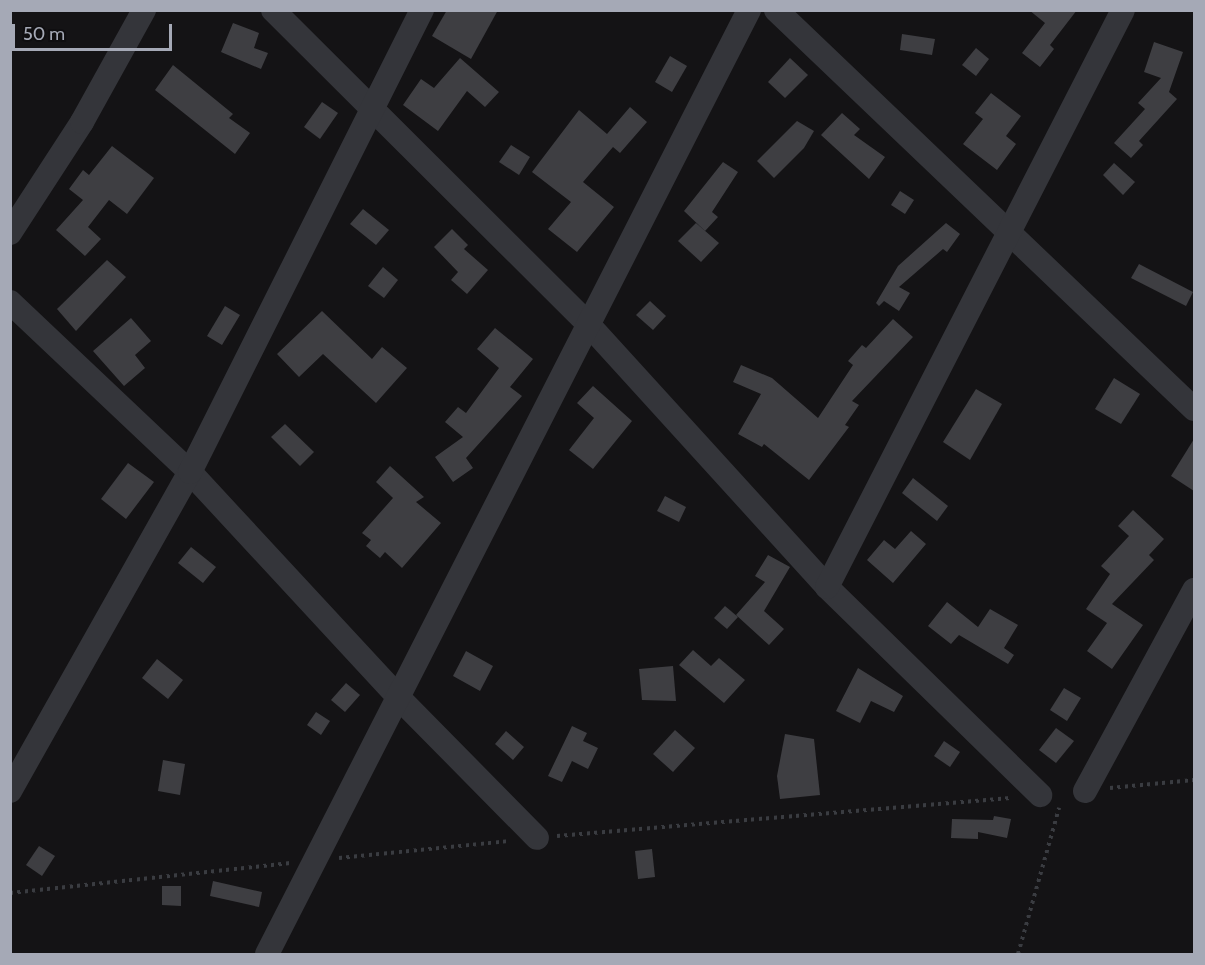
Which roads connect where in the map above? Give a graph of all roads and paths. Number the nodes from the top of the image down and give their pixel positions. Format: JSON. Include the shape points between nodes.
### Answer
{"nodes":[{"id":1,"x":144,"y":10,"type":"edge"},
{"id":2,"x":273,"y":10,"type":"edge"},
{"id":3,"x":422,"y":10,"type":"edge"},
{"id":4,"x":748,"y":10,"type":"edge"},
{"id":5,"x":776,"y":10,"type":"edge"},
{"id":6,"x":1123,"y":10,"type":"edge"},
{"id":7,"x":372,"y":111,"type":"junction"},
{"id":8,"x":10,"y":233,"type":"edge"},
{"id":9,"x":1008,"y":235,"type":"junction"},
{"id":10,"x":10,"y":302,"type":"edge"},
{"id":11,"x":589,"y":325,"type":"junction"},
{"id":12,"x":1194,"y":409,"type":"edge"},
{"id":13,"x":190,"y":472,"type":"junction"},
{"id":14,"x":827,"y":587,"type":"junction"},
{"id":15,"x":1194,"y":590,"type":"edge"},
{"id":16,"x":400,"y":699,"type":"junction"},
{"id":17,"x":1194,"y":780,"type":"edge"},
{"id":18,"x":1085,"y":790,"type":"junction"},
{"id":19,"x":10,"y":791,"type":"edge"},
{"id":20,"x":1040,"y":795,"type":"joint"},
{"id":21,"x":537,"y":838,"type":"junction"},
{"id":22,"x":315,"y":861,"type":"junction"},
{"id":23,"x":10,"y":893,"type":"edge"},
{"id":24,"x":267,"y":954,"type":"edge"},
{"id":25,"x":1018,"y":954,"type":"edge"}],
"edges":[{"from":1,"to":8,"type":"street","via":[[82,122]]},
{"from":2,"to":7,"type":"street"},
{"from":3,"to":7,"type":"street"},
{"from":4,"to":11,"type":"street"},
{"from":5,"to":9,"type":"street"},
{"from":6,"to":9,"type":"street"},
{"from":7,"to":11,"type":"street"},
{"from":7,"to":13,"type":"street"},
{"from":9,"to":12,"type":"street"},
{"from":9,"to":14,"type":"street"},
{"from":10,"to":13,"type":"street"},
{"from":11,"to":14,"type":"street"},
{"from":11,"to":16,"type":"street"},
{"from":13,"to":16,"type":"street"},
{"from":13,"to":19,"type":"street"},
{"from":14,"to":20,"type":"street"},
{"from":15,"to":18,"type":"street"},
{"from":16,"to":21,"type":"street"},
{"from":16,"to":22,"type":"street"},
{"from":17,"to":18,"type":"path"},
{"from":18,"to":25,"type":"path","via":[[1064,793]]},
{"from":20,"to":21,"type":"path"},
{"from":21,"to":22,"type":"path"},
{"from":22,"to":23,"type":"path"},
{"from":22,"to":24,"type":"street"}]}
